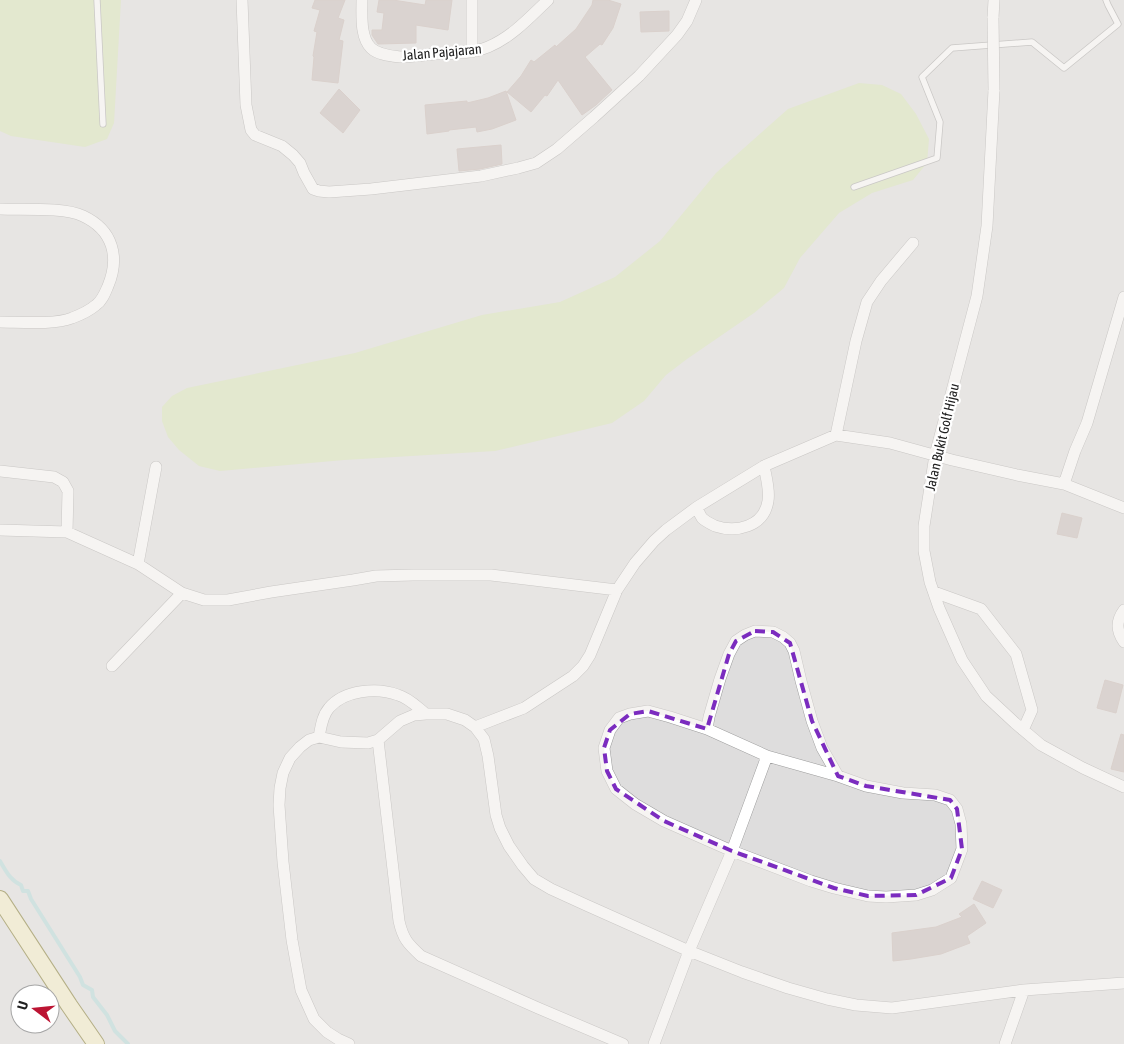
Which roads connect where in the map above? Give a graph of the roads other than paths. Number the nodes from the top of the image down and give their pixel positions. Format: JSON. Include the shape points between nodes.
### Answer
{"nodes":[{"id":1,"x":97,"y":0,"type":"edge"},
{"id":2,"x":242,"y":0,"type":"edge"},
{"id":3,"x":362,"y":0,"type":"edge"},
{"id":4,"x":472,"y":0,"type":"edge"},
{"id":5,"x":548,"y":0,"type":"edge"},
{"id":6,"x":696,"y":0,"type":"edge"},
{"id":7,"x":994,"y":0,"type":"edge"},
{"id":8,"x":1106,"y":0,"type":"edge"},
{"id":9,"x":472,"y":52,"type":"junction"},
{"id":10,"x":103,"y":124,"type":"dead end"},
{"id":11,"x":854,"y":188,"type":"dead end"},
{"id":12,"x":0,"y":209,"type":"edge"},
{"id":13,"x":913,"y":243,"type":"dead end"},
{"id":14,"x":1124,"y":296,"type":"edge"},
{"id":15,"x":0,"y":322,"type":"edge"},
{"id":16,"x":836,"y":435,"type":"junction"},
{"id":17,"x":935,"y":455,"type":"junction"},
{"id":18,"x":764,"y":466,"type":"junction"},
{"id":19,"x":156,"y":467,"type":"dead end"},
{"id":20,"x":0,"y":471,"type":"edge"},
{"id":21,"x":1064,"y":484,"type":"junction"},
{"id":22,"x":697,"y":507,"type":"junction"},
{"id":23,"x":1124,"y":508,"type":"edge"},
{"id":24,"x":0,"y":530,"type":"edge"},
{"id":25,"x":66,"y":532,"type":"junction"},
{"id":26,"x":138,"y":564,"type":"junction"},
{"id":27,"x":617,"y":590,"type":"junction"},
{"id":28,"x":934,"y":592,"type":"junction"},
{"id":29,"x":182,"y":593,"type":"junction"},
{"id":30,"x":1124,"y":610,"type":"edge"},
{"id":31,"x":1124,"y":642,"type":"edge"},
{"id":32,"x":112,"y":666,"type":"dead end"},
{"id":33,"x":426,"y":714,"type":"junction"},
{"id":34,"x":475,"y":727,"type":"junction"},
{"id":35,"x":707,"y":729,"type":"junction"},
{"id":36,"x":1023,"y":730,"type":"junction"},
{"id":37,"x":319,"y":737,"type":"junction"},
{"id":38,"x":378,"y":740,"type":"junction"},
{"id":39,"x":767,"y":756,"type":"junction"},
{"id":40,"x":838,"y":776,"type":"junction"},
{"id":41,"x":1124,"y":787,"type":"edge"},
{"id":42,"x":732,"y":851,"type":"junction"},
{"id":43,"x":0,"y":899,"type":"edge"},
{"id":44,"x":689,"y":951,"type":"junction"},
{"id":45,"x":1124,"y":983,"type":"edge"},
{"id":46,"x":1024,"y":990,"type":"junction"},
{"id":47,"x":96,"y":1044,"type":"edge"},
{"id":48,"x":349,"y":1044,"type":"edge"},
{"id":49,"x":623,"y":1044,"type":"edge"},
{"id":50,"x":654,"y":1044,"type":"edge"},
{"id":51,"x":1005,"y":1044,"type":"edge"}],
"edges":[{"from":1,"to":10,"type":"lane"},
{"from":2,"to":6,"type":"street","via":[[246,105],[251,130],[293,155],[313,188],[329,192],[481,176],[536,162],[557,149],[638,76],[677,35]]},
{"from":3,"to":9,"type":"street","name":"Jalan Pajajaran","via":[[362,28],[371,48],[378,53],[400,57]]},
{"from":4,"to":9,"type":"street"},
{"from":5,"to":9,"type":"street","name":"Jalan Pajajaran","via":[[504,39]]},
{"from":7,"to":17,"type":"street","name":"Jalan Bukit Golf Hijau","bridge":true,"via":[[994,90],[987,226],[977,296]]},
{"from":8,"to":11,"type":"lane","via":[[1118,24],[1064,68],[1032,42],[952,48],[922,77],[940,122],[937,158]]},
{"from":12,"to":15,"type":"street","via":[[58,211],[82,216],[102,228],[113,248],[114,259],[114,271],[104,295],[88,311],[70,319]]},
{"from":13,"to":16,"type":"street","via":[[867,302]]},
{"from":14,"to":21,"type":"street","via":[[1087,423]]},
{"from":16,"to":17,"type":"street","via":[[890,443]]},
{"from":16,"to":18,"type":"street"},
{"from":17,"to":21,"type":"street"},
{"from":17,"to":28,"type":"street","name":"Jalan Bukit Golf Hijau","via":[[924,534],[924,551]]},
{"from":18,"to":22,"type":"street"},
{"from":18,"to":22,"type":"street","via":[[768,502],[756,522],[740,529],[724,529],[702,518]]},
{"from":19,"to":26,"type":"street"},
{"from":20,"to":25,"type":"street","via":[[54,477],[63,482],[68,491]]},
{"from":21,"to":23,"type":"street"},
{"from":22,"to":27,"type":"street","via":[[654,541],[634,563]]},
{"from":24,"to":25,"type":"street"},
{"from":25,"to":26,"type":"street"},
{"from":26,"to":29,"type":"street"},
{"from":27,"to":29,"type":"street","via":[[491,574],[457,574],[376,576],[228,600],[204,600]]},
{"from":27,"to":34,"type":"street","via":[[590,655],[573,676],[524,708]]},
{"from":28,"to":36,"type":"street","name":"Jalan Bukit Golf Hijau","via":[[962,660],[986,696]]},
{"from":28,"to":36,"type":"street","via":[[981,609],[1016,654],[1032,710]]},
{"from":29,"to":32,"type":"street"},
{"from":30,"to":31,"type":"street","via":[[1118,627]]},
{"from":33,"to":34,"type":"street","via":[[447,714]]},
{"from":33,"to":37,"type":"street","via":[[399,695],[373,690],[354,693],[329,708]]},
{"from":33,"to":38,"type":"street","via":[[400,721]]},
{"from":34,"to":44,"type":"street","via":[[484,740],[500,828],[534,879]]},
{"from":35,"to":39,"type":"street"},
{"from":35,"to":40,"type":"street","via":[[720,679],[736,641],[755,631],[773,632],[783,636],[794,651],[812,721]]},
{"from":35,"to":42,"type":"street","via":[[648,712],[619,718],[610,730],[604,748],[606,771],[616,789],[635,804],[664,821]]},
{"from":36,"to":41,"type":"street","name":"Jalan Bukit Golf Hijau","via":[[1041,745]]},
{"from":37,"to":38,"type":"street","via":[[356,743]]},
{"from":37,"to":48,"type":"street","via":[[300,747],[283,773],[279,805],[282,862],[300,990],[314,1019],[327,1032]]},
{"from":38,"to":49,"type":"street","via":[[399,920],[408,944],[421,956]]},
{"from":39,"to":40,"type":"street"},
{"from":39,"to":42,"type":"street"},
{"from":40,"to":42,"type":"street","via":[[902,794],[950,800],[958,809],[962,849],[951,878],[916,895],[868,896],[811,881]]},
{"from":42,"to":44,"type":"street"},
{"from":43,"to":47,"type":"main road"},
{"from":44,"to":46,"type":"street","via":[[788,988],[856,1005],[892,1008]]},
{"from":44,"to":50,"type":"street"},
{"from":45,"to":46,"type":"street"},
{"from":46,"to":51,"type":"street"}]}
